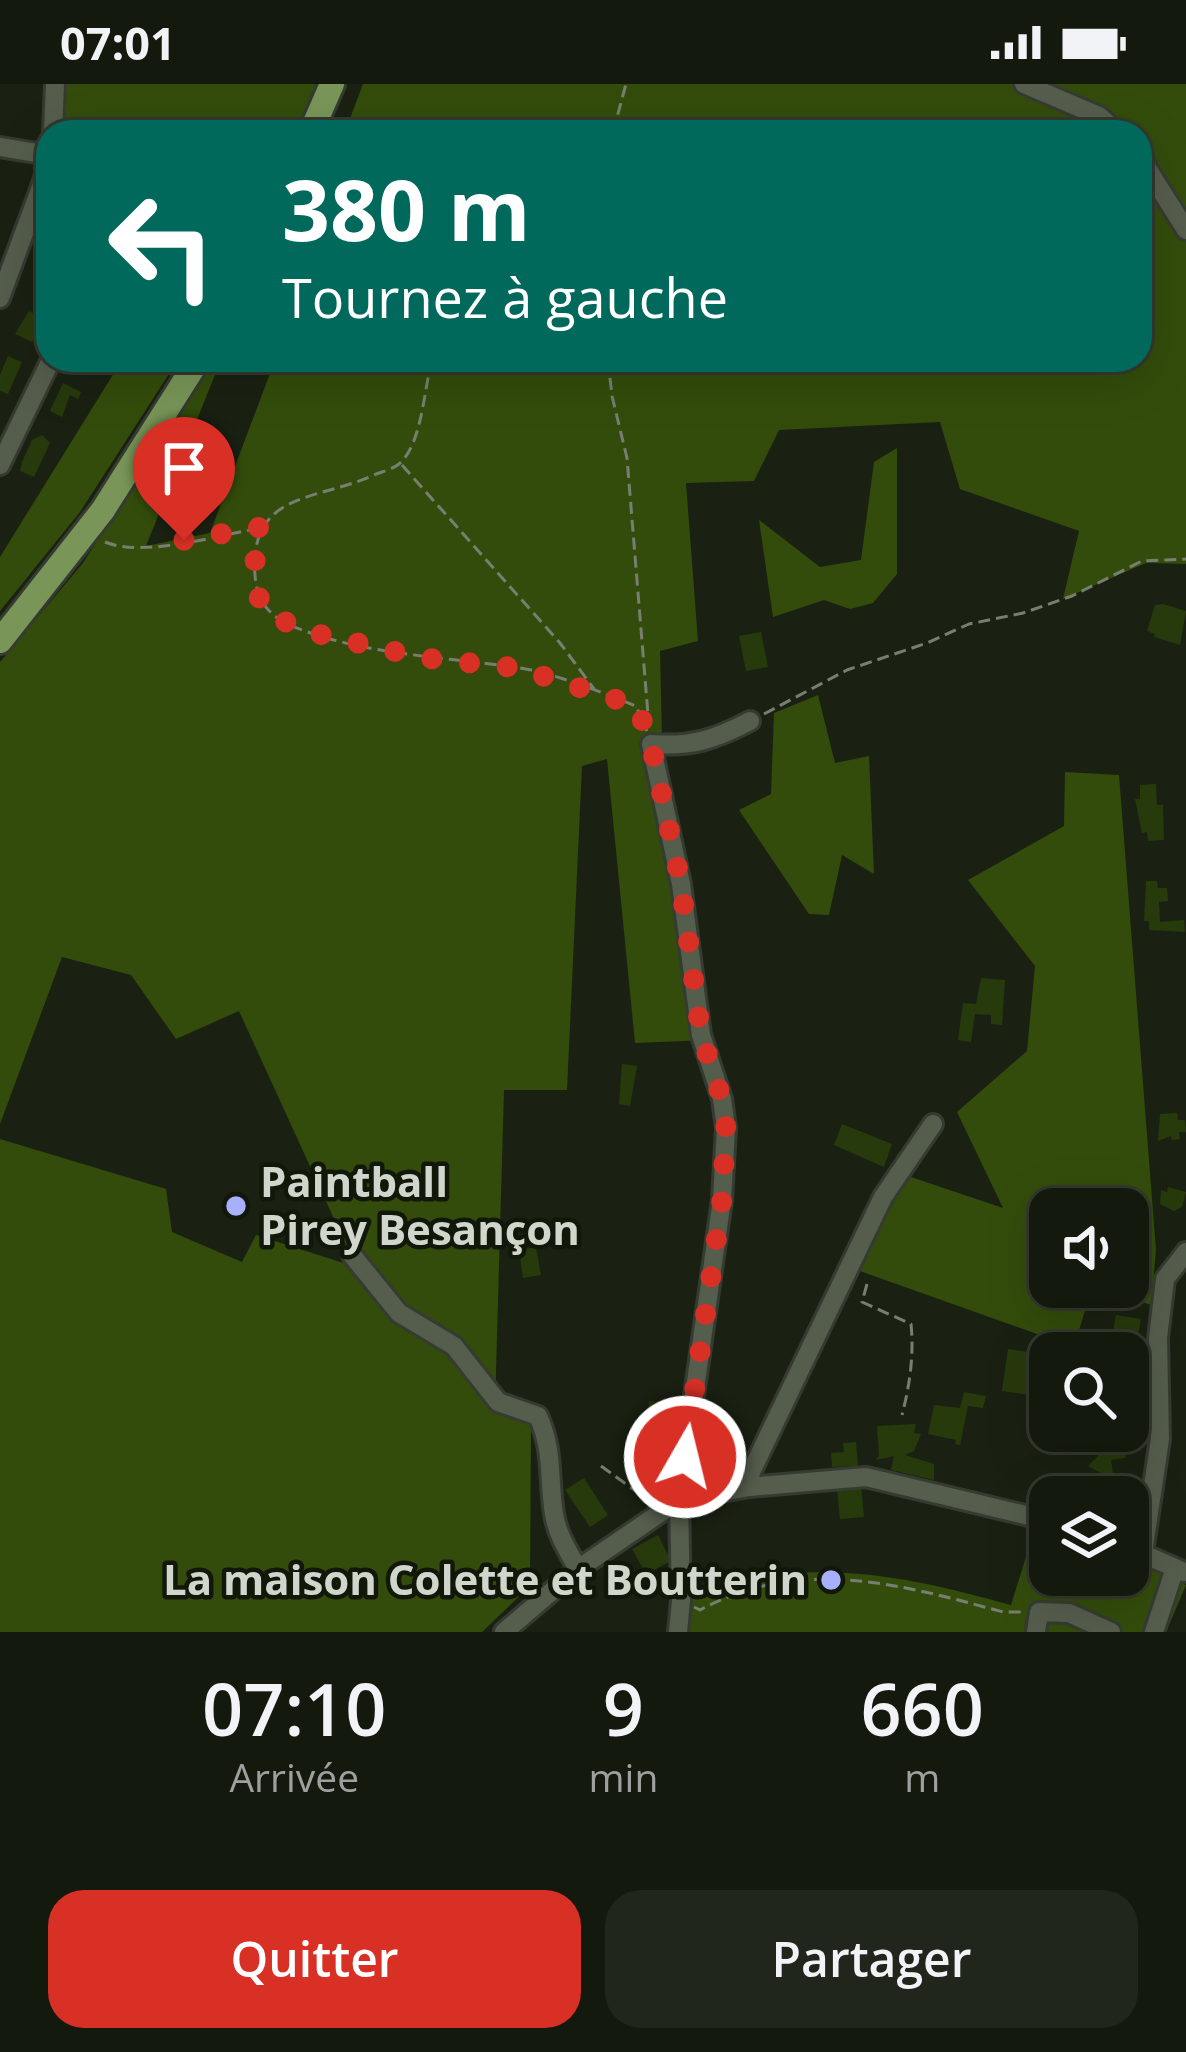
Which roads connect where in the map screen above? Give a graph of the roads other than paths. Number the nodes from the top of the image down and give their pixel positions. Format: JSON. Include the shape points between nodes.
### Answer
{"nodes":[{"id":1,"x":55,"y":84,"type":"edge"},
{"id":2,"x":332,"y":84,"type":"edge"},
{"id":3,"x":1024,"y":84,"type":"edge"},
{"id":4,"x":54,"y":120,"type":"edge"},
{"id":5,"x":316,"y":120,"type":"edge"},
{"id":6,"x":1104,"y":120,"type":"edge"},
{"id":7,"x":0,"y":147,"type":"edge"},
{"id":8,"x":36,"y":153,"type":"edge"},
{"id":9,"x":1152,"y":176,"type":"edge"},
{"id":10,"x":36,"y":200,"type":"edge"},
{"id":11,"x":1186,"y":230,"type":"edge"},
{"id":12,"x":0,"y":298,"type":"edge"},
{"id":13,"x":45,"y":372,"type":"edge"},
{"id":14,"x":190,"y":372,"type":"edge"},
{"id":15,"x":0,"y":465,"type":"edge"},
{"id":16,"x":0,"y":641,"type":"edge"},
{"id":17,"x":750,"y":722,"type":"road end"},
{"id":18,"x":933,"y":1124,"type":"dead end"},
{"id":19,"x":1186,"y":1252,"type":"edge"},
{"id":20,"x":352,"y":1255,"type":"dead end"},
{"id":21,"x":748,"y":1487,"type":"junction"},
{"id":22,"x":1149,"y":1488,"type":"edge"},
{"id":23,"x":671,"y":1506,"type":"junction"},
{"id":24,"x":1029,"y":1516,"type":"edge"},
{"id":25,"x":1149,"y":1557,"type":"edge"},
{"id":26,"x":578,"y":1569,"type":"junction"},
{"id":27,"x":1180,"y":1571,"type":"edge"},
{"id":28,"x":1037,"y":1622,"type":"edge"},
{"id":29,"x":504,"y":1632,"type":"edge"},
{"id":30,"x":678,"y":1632,"type":"edge"},
{"id":31,"x":1111,"y":1632,"type":"edge"},
{"id":32,"x":1154,"y":1632,"type":"edge"}],
"edges":[{"from":1,"to":4,"type":"street"},
{"from":2,"to":5,"type":"main road"},
{"from":3,"to":6,"type":"street"},
{"from":7,"to":8,"type":"street"},
{"from":9,"to":11,"type":"street"},
{"from":10,"to":12,"type":"street"},
{"from":13,"to":15,"type":"street"},
{"from":14,"to":16,"type":"main road","via":[[84,534]]},
{"from":17,"to":23,"type":"street","via":[[708,743],[651,744],[701,1035],[726,1128],[722,1200]]},
{"from":18,"to":21,"type":"street","via":[[883,1197]]},
{"from":19,"to":22,"type":"street","via":[[1166,1279],[1160,1439]]},
{"from":20,"to":26,"type":"street","via":[[399,1313],[454,1346],[498,1402],[538,1416],[549,1441],[554,1514]]},
{"from":21,"to":23,"type":"street"},
{"from":21,"to":24,"type":"street","via":[[866,1477]]},
{"from":23,"to":26,"type":"street"},
{"from":23,"to":30,"type":"street"},
{"from":25,"to":27,"type":"street"},
{"from":26,"to":29,"type":"street"},
{"from":27,"to":32,"type":"street"},
{"from":28,"to":31,"type":"street","via":[[1069,1613]]}]}
